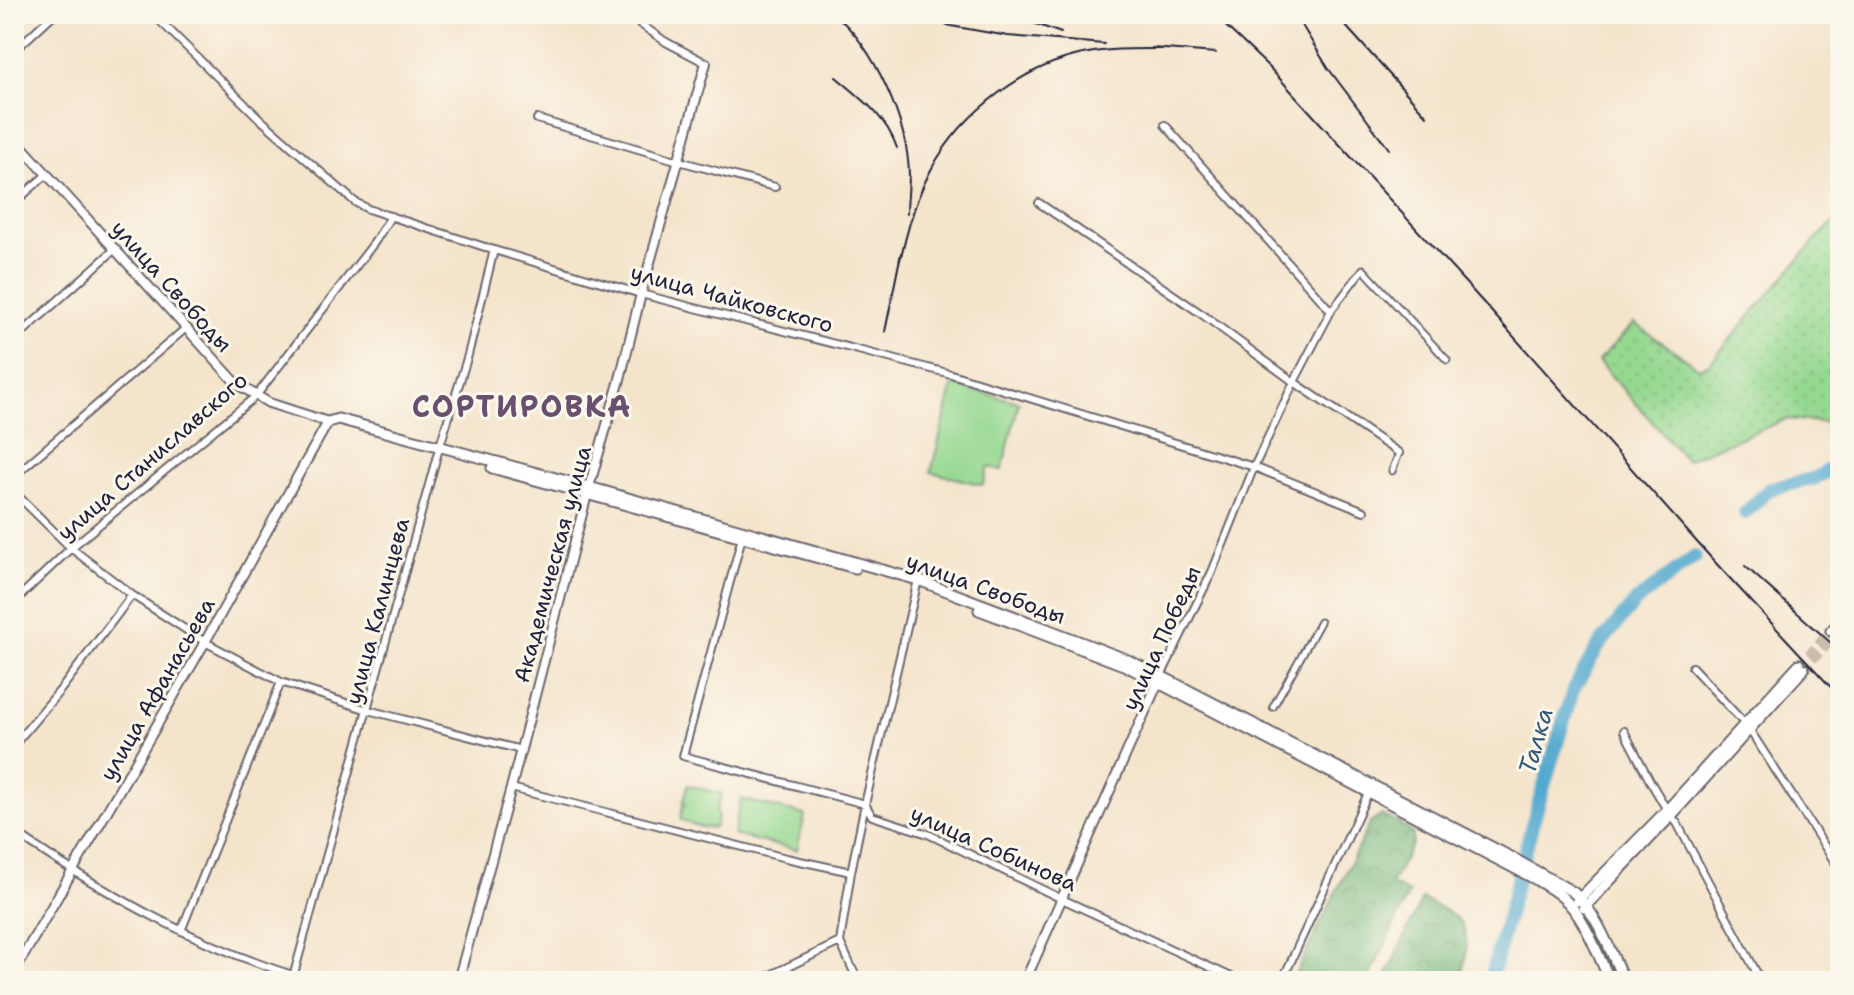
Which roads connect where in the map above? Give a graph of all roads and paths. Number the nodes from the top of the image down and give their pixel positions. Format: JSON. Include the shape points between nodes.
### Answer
{"nodes":[{"id":1,"x":54,"y":14,"type":"edge"},
{"id":2,"x":153,"y":14,"type":"edge"},
{"id":3,"x":626,"y":14,"type":"edge"},
{"id":4,"x":14,"y":51,"type":"edge"},
{"id":5,"x":706,"y":63,"type":"joint"},
{"id":6,"x":537,"y":119,"type":"dead end"},
{"id":7,"x":1165,"y":125,"type":"dead end"},
{"id":8,"x":14,"y":138,"type":"edge"},
{"id":9,"x":679,"y":161,"type":"junction"},
{"id":10,"x":46,"y":175,"type":"junction"},
{"id":11,"x":775,"y":187,"type":"dead end"},
{"id":12,"x":14,"y":203,"type":"edge"},
{"id":13,"x":1039,"y":203,"type":"dead end"},
{"id":14,"x":391,"y":216,"type":"junction"},
{"id":15,"x":114,"y":250,"type":"junction"},
{"id":16,"x":494,"y":250,"type":"junction"},
{"id":17,"x":641,"y":294,"type":"junction"},
{"id":18,"x":1331,"y":311,"type":"junction"},
{"id":19,"x":186,"y":328,"type":"junction"},
{"id":20,"x":14,"y":340,"type":"edge"},
{"id":21,"x":1447,"y":360,"type":"dead end"},
{"id":22,"x":1294,"y":382,"type":"junction"},
{"id":23,"x":256,"y":396,"type":"junction"},
{"id":24,"x":328,"y":422,"type":"junction"},
{"id":25,"x":439,"y":450,"type":"junction"},
{"id":26,"x":1399,"y":453,"type":"joint"},
{"id":27,"x":1254,"y":467,"type":"junction"},
{"id":28,"x":1392,"y":471,"type":"dead end"},
{"id":29,"x":14,"y":476,"type":"edge"},
{"id":30,"x":588,"y":491,"type":"junction"},
{"id":31,"x":14,"y":492,"type":"edge"},
{"id":32,"x":1364,"y":511,"type":"dead end"},
{"id":33,"x":742,"y":537,"type":"junction"},
{"id":34,"x":71,"y":548,"type":"junction"},
{"id":35,"x":917,"y":583,"type":"junction"},
{"id":36,"x":132,"y":595,"type":"junction"},
{"id":37,"x":14,"y":602,"type":"edge"},
{"id":38,"x":1840,"y":621,"type":"edge"},
{"id":39,"x":1320,"y":622,"type":"dead end"},
{"id":40,"x":1836,"y":633,"type":"tunnel mouth"},
{"id":41,"x":205,"y":642,"type":"junction"},
{"id":42,"x":1801,"y":666,"type":"tunnel mouth"},
{"id":43,"x":1692,"y":667,"type":"dead end"},
{"id":44,"x":1160,"y":679,"type":"junction"},
{"id":45,"x":281,"y":682,"type":"junction"},
{"id":46,"x":1273,"y":707,"type":"dead end"},
{"id":47,"x":368,"y":710,"type":"junction"},
{"id":48,"x":1747,"y":726,"type":"junction"},
{"id":49,"x":1624,"y":731,"type":"dead end"},
{"id":50,"x":14,"y":745,"type":"edge"},
{"id":51,"x":521,"y":750,"type":"junction"},
{"id":52,"x":511,"y":788,"type":"junction"},
{"id":53,"x":1370,"y":789,"type":"junction"},
{"id":54,"x":865,"y":804,"type":"junction"},
{"id":55,"x":1669,"y":813,"type":"junction"},
{"id":56,"x":14,"y":832,"type":"edge"},
{"id":57,"x":1840,"y":870,"type":"edge"},
{"id":58,"x":73,"y":872,"type":"junction"},
{"id":59,"x":851,"y":872,"type":"junction"},
{"id":60,"x":1536,"y":876,"type":"junction"},
{"id":61,"x":1062,"y":899,"type":"junction"},
{"id":62,"x":1583,"y":902,"type":"junction"},
{"id":63,"x":1574,"y":911,"type":"junction"},
{"id":64,"x":181,"y":931,"type":"junction"},
{"id":65,"x":840,"y":942,"type":"junction"},
{"id":66,"x":14,"y":972,"type":"edge"},
{"id":67,"x":293,"y":978,"type":"edge"},
{"id":68,"x":312,"y":981,"type":"edge"},
{"id":69,"x":458,"y":981,"type":"edge"},
{"id":70,"x":758,"y":981,"type":"edge"},
{"id":71,"x":858,"y":981,"type":"edge"},
{"id":72,"x":1025,"y":981,"type":"edge"},
{"id":73,"x":1240,"y":981,"type":"edge"},
{"id":74,"x":1282,"y":981,"type":"edge"},
{"id":75,"x":1610,"y":981,"type":"edge"},
{"id":76,"x":1624,"y":981,"type":"edge"},
{"id":77,"x":1761,"y":981,"type":"edge"}],
"edges":[{"from":1,"to":4,"type":"street"},
{"from":2,"to":14,"type":"street","name":"улица Чайковского","via":[[355,202]]},
{"from":3,"to":5,"type":"street"},
{"from":5,"to":9,"type":"street","name":"Академическая улица"},
{"from":6,"to":9,"type":"street"},
{"from":7,"to":18,"type":"street"},
{"from":8,"to":10,"type":"street","name":"улица Свободы"},
{"from":9,"to":11,"type":"street"},
{"from":9,"to":17,"type":"street","name":"Академическая улица"},
{"from":10,"to":12,"type":"street"},
{"from":10,"to":15,"type":"street","name":"улица Свободы"},
{"from":13,"to":22,"type":"street"},
{"from":14,"to":16,"type":"street","name":"улица Чайковского"},
{"from":14,"to":23,"type":"street","name":"улица Станиславского"},
{"from":15,"to":19,"type":"street","name":"улица Свободы"},
{"from":15,"to":20,"type":"street"},
{"from":16,"to":17,"type":"street","name":"улица Чайковского"},
{"from":16,"to":25,"type":"street","name":"улица Калинцева"},
{"from":17,"to":27,"type":"street","name":"улица Чайковского","via":[[951,374]]},
{"from":17,"to":30,"type":"street","name":"Академическая улица"},
{"from":18,"to":21,"type":"street","via":[[1363,269]]},
{"from":18,"to":22,"type":"street","name":"улица Победы"},
{"from":19,"to":23,"type":"street","name":"улица Свободы","via":[[237,384]]},
{"from":19,"to":29,"type":"street"},
{"from":22,"to":26,"type":"street"},
{"from":22,"to":27,"type":"street","name":"улица Победы"},
{"from":23,"to":24,"type":"street","name":"улица Свободы"},
{"from":23,"to":34,"type":"street","name":"улица Станиславского"},
{"from":24,"to":25,"type":"main road","name":"улица Свободы"},
{"from":24,"to":41,"type":"street","name":"улица Афанасьева"},
{"from":25,"to":30,"type":"main road","name":"улица Свободы"},
{"from":25,"to":47,"type":"street","name":"улица Калинцева"},
{"from":26,"to":28,"type":"street"},
{"from":27,"to":32,"type":"street","name":"улица Чайковского"},
{"from":27,"to":44,"type":"street","name":"улица Победы","via":[[1212,572]]},
{"from":30,"to":33,"type":"main road","name":"улица Свободы"},
{"from":30,"to":35,"type":"main road","name":"улица Свободы"},
{"from":30,"to":51,"type":"street","name":"Академическая улица"},
{"from":31,"to":34,"type":"street"},
{"from":33,"to":35,"type":"main road","name":"улица Свободы"},
{"from":33,"to":54,"type":"street","name":"улица Собинова","via":[[683,756]]},
{"from":34,"to":36,"type":"street"},
{"from":34,"to":37,"type":"street","name":"улица Станиславского"},
{"from":35,"to":44,"type":"main road","name":"улица Свободы","via":[[1128,660]]},
{"from":35,"to":54,"type":"street"},
{"from":36,"to":41,"type":"street"},
{"from":36,"to":50,"type":"street"},
{"from":38,"to":40,"type":"main road"},
{"from":39,"to":46,"type":"street"},
{"from":41,"to":45,"type":"street"},
{"from":41,"to":58,"type":"street","name":"улица Афанасьева"},
{"from":42,"to":48,"type":"main road"},
{"from":43,"to":48,"type":"street"},
{"from":44,"to":53,"type":"main road","name":"улица Свободы"},
{"from":44,"to":61,"type":"street","name":"улица Победы"},
{"from":45,"to":47,"type":"street"},
{"from":45,"to":64,"type":"street"},
{"from":47,"to":51,"type":"street"},
{"from":47,"to":67,"type":"street","name":"улица Калинцева"},
{"from":48,"to":55,"type":"main road"},
{"from":48,"to":57,"type":"street"},
{"from":49,"to":55,"type":"street"},
{"from":51,"to":52,"type":"street","name":"Академическая улица"},
{"from":52,"to":59,"type":"street"},
{"from":52,"to":69,"type":"street","name":"Академическая улица"},
{"from":53,"to":60,"type":"main road","name":"улица Свободы"},
{"from":53,"to":74,"type":"street"},
{"from":54,"to":59,"type":"street"},
{"from":54,"to":61,"type":"street","name":"улица Собинова","via":[[872,816],[928,834]]},
{"from":55,"to":62,"type":"main road"},
{"from":55,"to":77,"type":"street"},
{"from":56,"to":58,"type":"street"},
{"from":58,"to":64,"type":"street"},
{"from":58,"to":66,"type":"street","name":"улица Афанасьева"},
{"from":59,"to":65,"type":"street"},
{"from":60,"to":62,"type":"main road","name":"улица Свободы"},
{"from":60,"to":63,"type":"main road","name":"улица Свободы"},
{"from":61,"to":72,"type":"street","name":"улица Победы"},
{"from":61,"to":73,"type":"street","name":"улица Собинова"},
{"from":62,"to":63,"type":"main road"},
{"from":62,"to":76,"type":"main road"},
{"from":63,"to":75,"type":"main road"},
{"from":64,"to":67,"type":"street"},
{"from":65,"to":70,"type":"street"},
{"from":65,"to":71,"type":"street"},
{"from":67,"to":68,"type":"street"}]}
